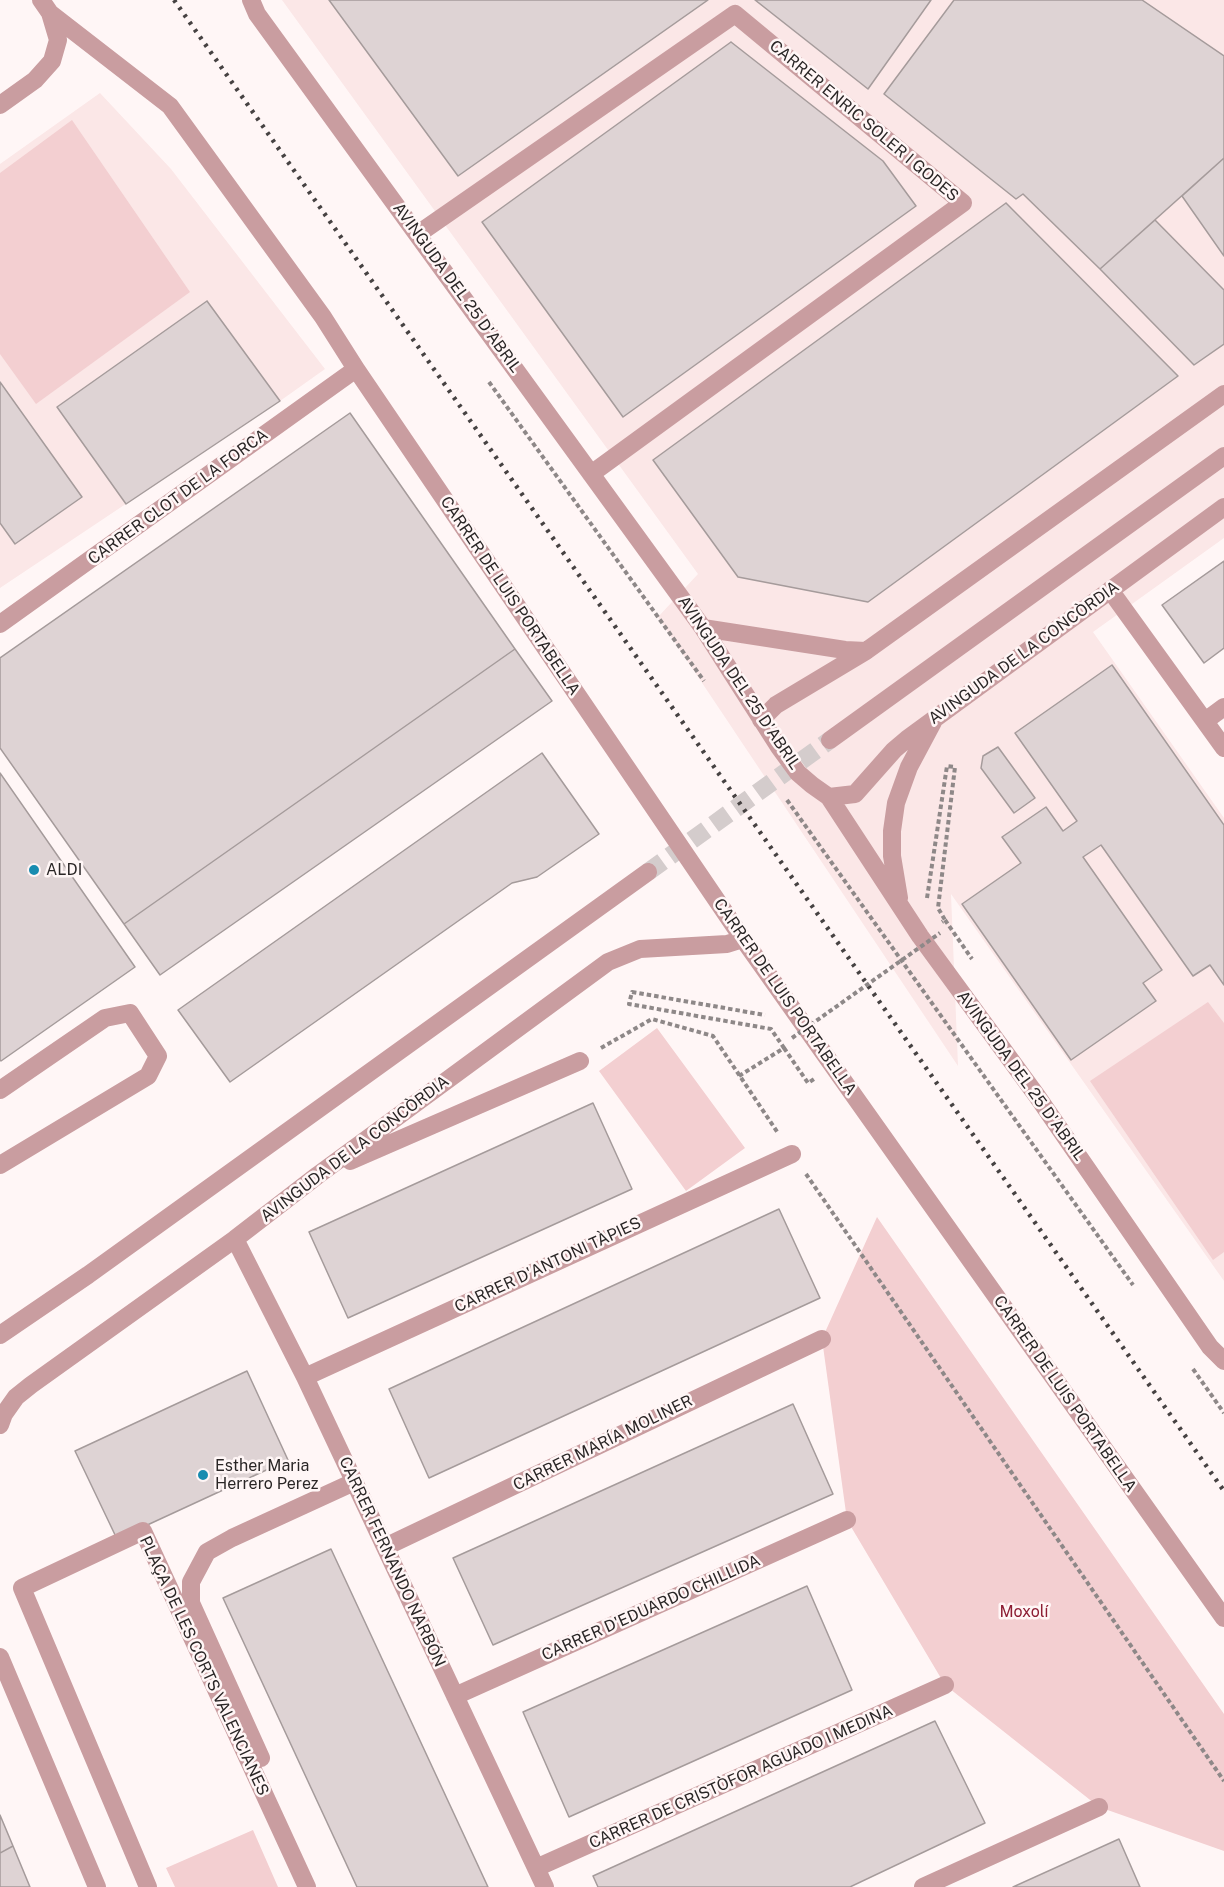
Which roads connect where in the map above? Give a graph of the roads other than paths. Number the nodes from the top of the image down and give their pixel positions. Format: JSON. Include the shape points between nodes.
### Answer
{"nodes":[{"id":1,"x":252,"y":1,"type":"edge"},
{"id":2,"x":45,"y":7,"type":"edge"},
{"id":3,"x":0,"y":105,"type":"edge"},
{"id":4,"x":418,"y":234,"type":"junction"},
{"id":5,"x":356,"y":369,"type":"junction"},
{"id":6,"x":1224,"y":394,"type":"edge"},
{"id":7,"x":1224,"y":456,"type":"edge"},
{"id":8,"x":591,"y":474,"type":"junction"},
{"id":9,"x":1224,"y":507,"type":"edge"},
{"id":10,"x":1110,"y":590,"type":"junction"},
{"id":11,"x":0,"y":624,"type":"edge"},
{"id":12,"x":703,"y":628,"type":"junction"},
{"id":13,"x":866,"y":651,"type":"junction"},
{"id":14,"x":1224,"y":707,"type":"edge"},
{"id":15,"x":936,"y":717,"type":"junction"},
{"id":16,"x":760,"y":720,"type":"junction"},
{"id":17,"x":1205,"y":721,"type":"junction"},
{"id":18,"x":830,"y":740,"type":"tunnel mouth"},
{"id":19,"x":1224,"y":748,"type":"edge"},
{"id":20,"x":829,"y":797,"type":"junction"},
{"id":21,"x":648,"y":872,"type":"tunnel mouth"},
{"id":22,"x":902,"y":908,"type":"junction"},
{"id":23,"x":743,"y":939,"type":"junction"},
{"id":24,"x":580,"y":1061,"type":"road end"},
{"id":25,"x":0,"y":1090,"type":"edge"},
{"id":26,"x":792,"y":1154,"type":"road end"},
{"id":27,"x":0,"y":1165,"type":"edge"},
{"id":28,"x":318,"y":1175,"type":"junction"},
{"id":29,"x":235,"y":1239,"type":"junction"},
{"id":30,"x":0,"y":1335,"type":"edge"},
{"id":31,"x":822,"y":1339,"type":"dead end"},
{"id":32,"x":1224,"y":1361,"type":"edge"},
{"id":33,"x":304,"y":1377,"type":"junction"},
{"id":34,"x":0,"y":1425,"type":"edge"},
{"id":35,"x":354,"y":1482,"type":"junction"},
{"id":36,"x":847,"y":1520,"type":"dead end"},
{"id":37,"x":385,"y":1547,"type":"junction"},
{"id":38,"x":1224,"y":1618,"type":"edge"},
{"id":39,"x":0,"y":1657,"type":"edge"},
{"id":40,"x":945,"y":1685,"type":"dead end"},
{"id":41,"x":455,"y":1696,"type":"junction"},
{"id":42,"x":1099,"y":1807,"type":"dead end"},
{"id":43,"x":536,"y":1868,"type":"junction"},
{"id":44,"x":97,"y":1887,"type":"edge"},
{"id":45,"x":148,"y":1887,"type":"edge"},
{"id":46,"x":307,"y":1887,"type":"edge"},
{"id":47,"x":320,"y":1887,"type":"edge"},
{"id":48,"x":545,"y":1887,"type":"edge"},
{"id":49,"x":923,"y":1887,"type":"edge"}],
"edges":[{"from":1,"to":4,"type":"street","name":"AVINGUDA DEL 25 D'ABRIL","via":[[257,14]]},
{"from":2,"to":3,"type":"street","via":[[58,40],[52,62],[35,80]]},
{"from":2,"to":5,"type":"street","name":"CARRER DE LUIS PORTABELLA","via":[[170,106],[323,317]]},
{"from":4,"to":8,"type":"street","name":"AVINGUDA DEL 25 D'ABRIL"},
{"from":4,"to":8,"type":"street","name":"CARRER ENRIC SOLER I GODES","via":[[735,14],[963,203]]},
{"from":5,"to":11,"type":"street","name":"CARRER CLOT DE LA FORCA"},
{"from":5,"to":23,"type":"street","name":"CARRER DE LUIS PORTABELLA"},
{"from":6,"to":13,"type":"street"},
{"from":7,"to":18,"type":"street"},
{"from":8,"to":12,"type":"street","name":"AVINGUDA DEL 25 D'ABRIL"},
{"from":9,"to":10,"type":"street","name":"AVINGUDA DE LA CONCÒRDIA"},
{"from":10,"to":15,"type":"street","name":"AVINGUDA DE LA CONCÒRDIA"},
{"from":10,"to":17,"type":"street"},
{"from":12,"to":13,"type":"street"},
{"from":12,"to":16,"type":"street","name":"AVINGUDA DEL 25 D'ABRIL"},
{"from":13,"to":16,"type":"street","via":[[776,705]]},
{"from":14,"to":17,"type":"street"},
{"from":15,"to":20,"type":"street","name":"AVINGUDA DE LA CONCÒRDIA","via":[[894,750],[855,794]]},
{"from":15,"to":22,"type":"street","via":[[909,767],[896,803],[892,856]]},
{"from":16,"to":20,"type":"street","name":"AVINGUDA DEL 25 D'ABRIL","via":[[798,773]]},
{"from":17,"to":19,"type":"street"},
{"from":20,"to":22,"type":"street","name":"AVINGUDA DEL 25 D'ABRIL"},
{"from":21,"to":30,"type":"street"},
{"from":22,"to":32,"type":"street","name":"AVINGUDA DEL 25 D'ABRIL","via":[[1209,1347]]},
{"from":23,"to":28,"type":"street","name":"AVINGUDA DE LA CONCÒRDIA","via":[[727,944],[640,949],[608,962]]},
{"from":23,"to":38,"type":"street","name":"CARRER DE LUIS PORTABELLA"},
{"from":24,"to":28,"type":"street"},
{"from":25,"to":27,"type":"street","via":[[105,1018],[130,1013],[158,1056],[148,1076]]},
{"from":26,"to":33,"type":"street","name":"CARRER D'ANTONI TÀPIES"},
{"from":28,"to":29,"type":"street","name":"AVINGUDA DE LA CONCÒRDIA"},
{"from":29,"to":33,"type":"street","name":"CARRER FERNANDO NARBÓN"},
{"from":29,"to":34,"type":"street","name":"AVINGUDA DE LA CONCÒRDIA","via":[[31,1384],[16,1397]]},
{"from":31,"to":37,"type":"street","name":"CARRER MARÍA MOLINER"},
{"from":33,"to":35,"type":"street","name":"CARRER FERNANDO NARBÓN"},
{"from":35,"to":37,"type":"street","name":"CARRER FERNANDO NARBÓN"},
{"from":35,"to":47,"type":"street","name":"PLAÇA DE LES CORTS VALENCIANES","via":[[207,1552],[191,1582],[191,1603]]},
{"from":36,"to":41,"type":"street","name":"CARRER D'EDUARDO CHILLIDA"},
{"from":37,"to":41,"type":"street","name":"CARRER FERNANDO NARBÓN"},
{"from":39,"to":44,"type":"street"},
{"from":40,"to":43,"type":"street","name":"CARRER DE CRISTÒFOR AGUADO I MEDINA"},
{"from":41,"to":43,"type":"street","name":"CARRER FERNANDO NARBÓN"},
{"from":42,"to":49,"type":"street"},
{"from":43,"to":48,"type":"street","name":"CARRER FERNANDO NARBÓN"},
{"from":45,"to":46,"type":"street","name":"PLAÇA DE LES CORTS VALENCIANES","via":[[22,1588],[143,1531]]}]}
